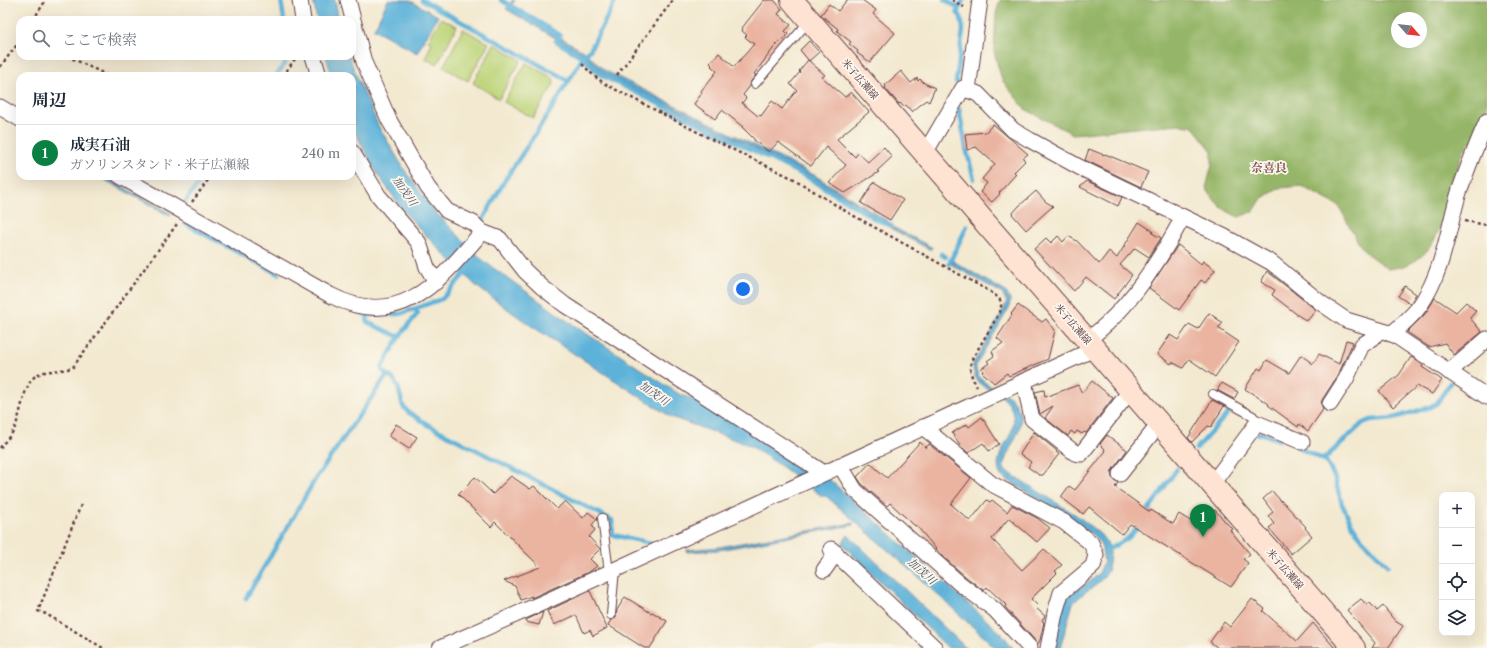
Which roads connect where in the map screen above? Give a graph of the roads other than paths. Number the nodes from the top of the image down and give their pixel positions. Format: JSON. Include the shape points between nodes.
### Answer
{"nodes":[{"id":1,"x":300,"y":0,"type":"edge"},
{"id":2,"x":348,"y":0,"type":"edge"},
{"id":3,"x":792,"y":0,"type":"edge"},
{"id":4,"x":980,"y":0,"type":"edge"},
{"id":5,"x":302,"y":16,"type":"edge"},
{"id":6,"x":352,"y":16,"type":"edge"},
{"id":7,"x":810,"y":21,"type":"junction"},
{"id":8,"x":356,"y":31,"type":"edge"},
{"id":9,"x":314,"y":60,"type":"edge"},
{"id":10,"x":318,"y":72,"type":"edge"},
{"id":11,"x":755,"y":84,"type":"dead end"},
{"id":12,"x":968,"y":90,"type":"junction"},
{"id":13,"x":0,"y":108,"type":"edge"},
{"id":14,"x":16,"y":117,"type":"edge"},
{"id":15,"x":1487,"y":121,"type":"edge"},
{"id":16,"x":924,"y":153,"type":"junction"},
{"id":17,"x":356,"y":159,"type":"edge"},
{"id":18,"x":127,"y":180,"type":"edge"},
{"id":19,"x":1183,"y":217,"type":"junction"},
{"id":20,"x":482,"y":232,"type":"junction"},
{"id":21,"x":436,"y":282,"type":"junction"},
{"id":22,"x":1385,"y":332,"type":"junction"},
{"id":23,"x":1487,"y":339,"type":"edge"},
{"id":24,"x":1090,"y":345,"type":"junction"},
{"id":25,"x":1449,"y":372,"type":"junction"},
{"id":26,"x":1024,"y":382,"type":"junction"},
{"id":27,"x":1130,"y":391,"type":"junction"},
{"id":28,"x":1213,"y":394,"type":"dead end"},
{"id":29,"x":1487,"y":396,"type":"edge"},
{"id":30,"x":1330,"y":404,"type":"dead end"},
{"id":31,"x":1257,"y":423,"type":"junction"},
{"id":32,"x":1159,"y":424,"type":"junction"},
{"id":33,"x":923,"y":427,"type":"junction"},
{"id":34,"x":1302,"y":442,"type":"dead end"},
{"id":35,"x":840,"y":466,"type":"junction"},
{"id":36,"x":824,"y":472,"type":"junction"},
{"id":37,"x":1120,"y":474,"type":"dead end"},
{"id":38,"x":1212,"y":484,"type":"junction"},
{"id":39,"x":602,"y":518,"type":"dead end"},
{"id":40,"x":824,"y":570,"type":"dead end"},
{"id":41,"x":612,"y":571,"type":"junction"},
{"id":42,"x":611,"y":615,"type":"dead end"},
{"id":43,"x":440,"y":648,"type":"edge"},
{"id":44,"x":935,"y":648,"type":"edge"},
{"id":45,"x":1030,"y":648,"type":"edge"},
{"id":46,"x":1048,"y":648,"type":"edge"},
{"id":47,"x":1354,"y":648,"type":"edge"}],
"edges":[{"from":1,"to":5,"type":"street"},
{"from":2,"to":6,"type":"street"},
{"from":3,"to":7,"type":"main road","name":"米子広瀬線"},
{"from":4,"to":12,"type":"street"},
{"from":7,"to":11,"type":"lane"},
{"from":7,"to":16,"type":"main road","name":"米子広瀬線"},
{"from":8,"to":20,"type":"street","via":[[364,62],[389,120],[424,182],[447,211],[473,223]]},
{"from":9,"to":10,"type":"street"},
{"from":12,"to":16,"type":"street","via":[[963,88]]},
{"from":12,"to":19,"type":"street","via":[[978,94],[1013,130],[1061,158]]},
{"from":13,"to":14,"type":"street"},
{"from":15,"to":22,"type":"street","via":[[1460,189],[1431,288],[1411,317]]},
{"from":16,"to":24,"type":"main road","name":"米子広瀬線"},
{"from":17,"to":21,"type":"street","via":[[378,195],[419,243]]},
{"from":18,"to":21,"type":"street","via":[[342,301],[358,306],[396,305],[425,291]]},
{"from":19,"to":22,"type":"street","via":[[1272,263],[1346,320]]},
{"from":19,"to":24,"type":"street","via":[[1158,260]]},
{"from":20,"to":21,"type":"street"},
{"from":20,"to":36,"type":"street","via":[[500,239],[525,271],[565,306]]},
{"from":22,"to":25,"type":"street"},
{"from":22,"to":30,"type":"street","via":[[1362,345],[1346,379]]},
{"from":23,"to":25,"type":"street"},
{"from":24,"to":26,"type":"street"},
{"from":24,"to":27,"type":"main road","name":"米子広瀬線"},
{"from":25,"to":29,"type":"street"},
{"from":26,"to":27,"type":"street","via":[[1032,419],[1075,454],[1081,454]]},
{"from":26,"to":33,"type":"street"},
{"from":27,"to":32,"type":"main road","name":"米子広瀬線"},
{"from":28,"to":31,"type":"lane","via":[[1253,416]]},
{"from":31,"to":34,"type":"street"},
{"from":31,"to":38,"type":"street"},
{"from":32,"to":37,"type":"street"},
{"from":32,"to":38,"type":"main road","name":"米子広瀬線"},
{"from":33,"to":35,"type":"street"},
{"from":33,"to":46,"type":"street","via":[[992,484],[1064,522],[1092,543],[1096,555],[1093,566],[1061,593]]},
{"from":35,"to":36,"type":"street"},
{"from":35,"to":45,"type":"street","via":[[855,490],[959,582],[995,610]]},
{"from":36,"to":41,"type":"street"},
{"from":38,"to":47,"type":"main road","name":"米子広瀬線"},
{"from":39,"to":41,"type":"lane"},
{"from":40,"to":44,"type":"street","via":[[834,551]]},
{"from":41,"to":42,"type":"lane"},
{"from":41,"to":43,"type":"street"}]}
